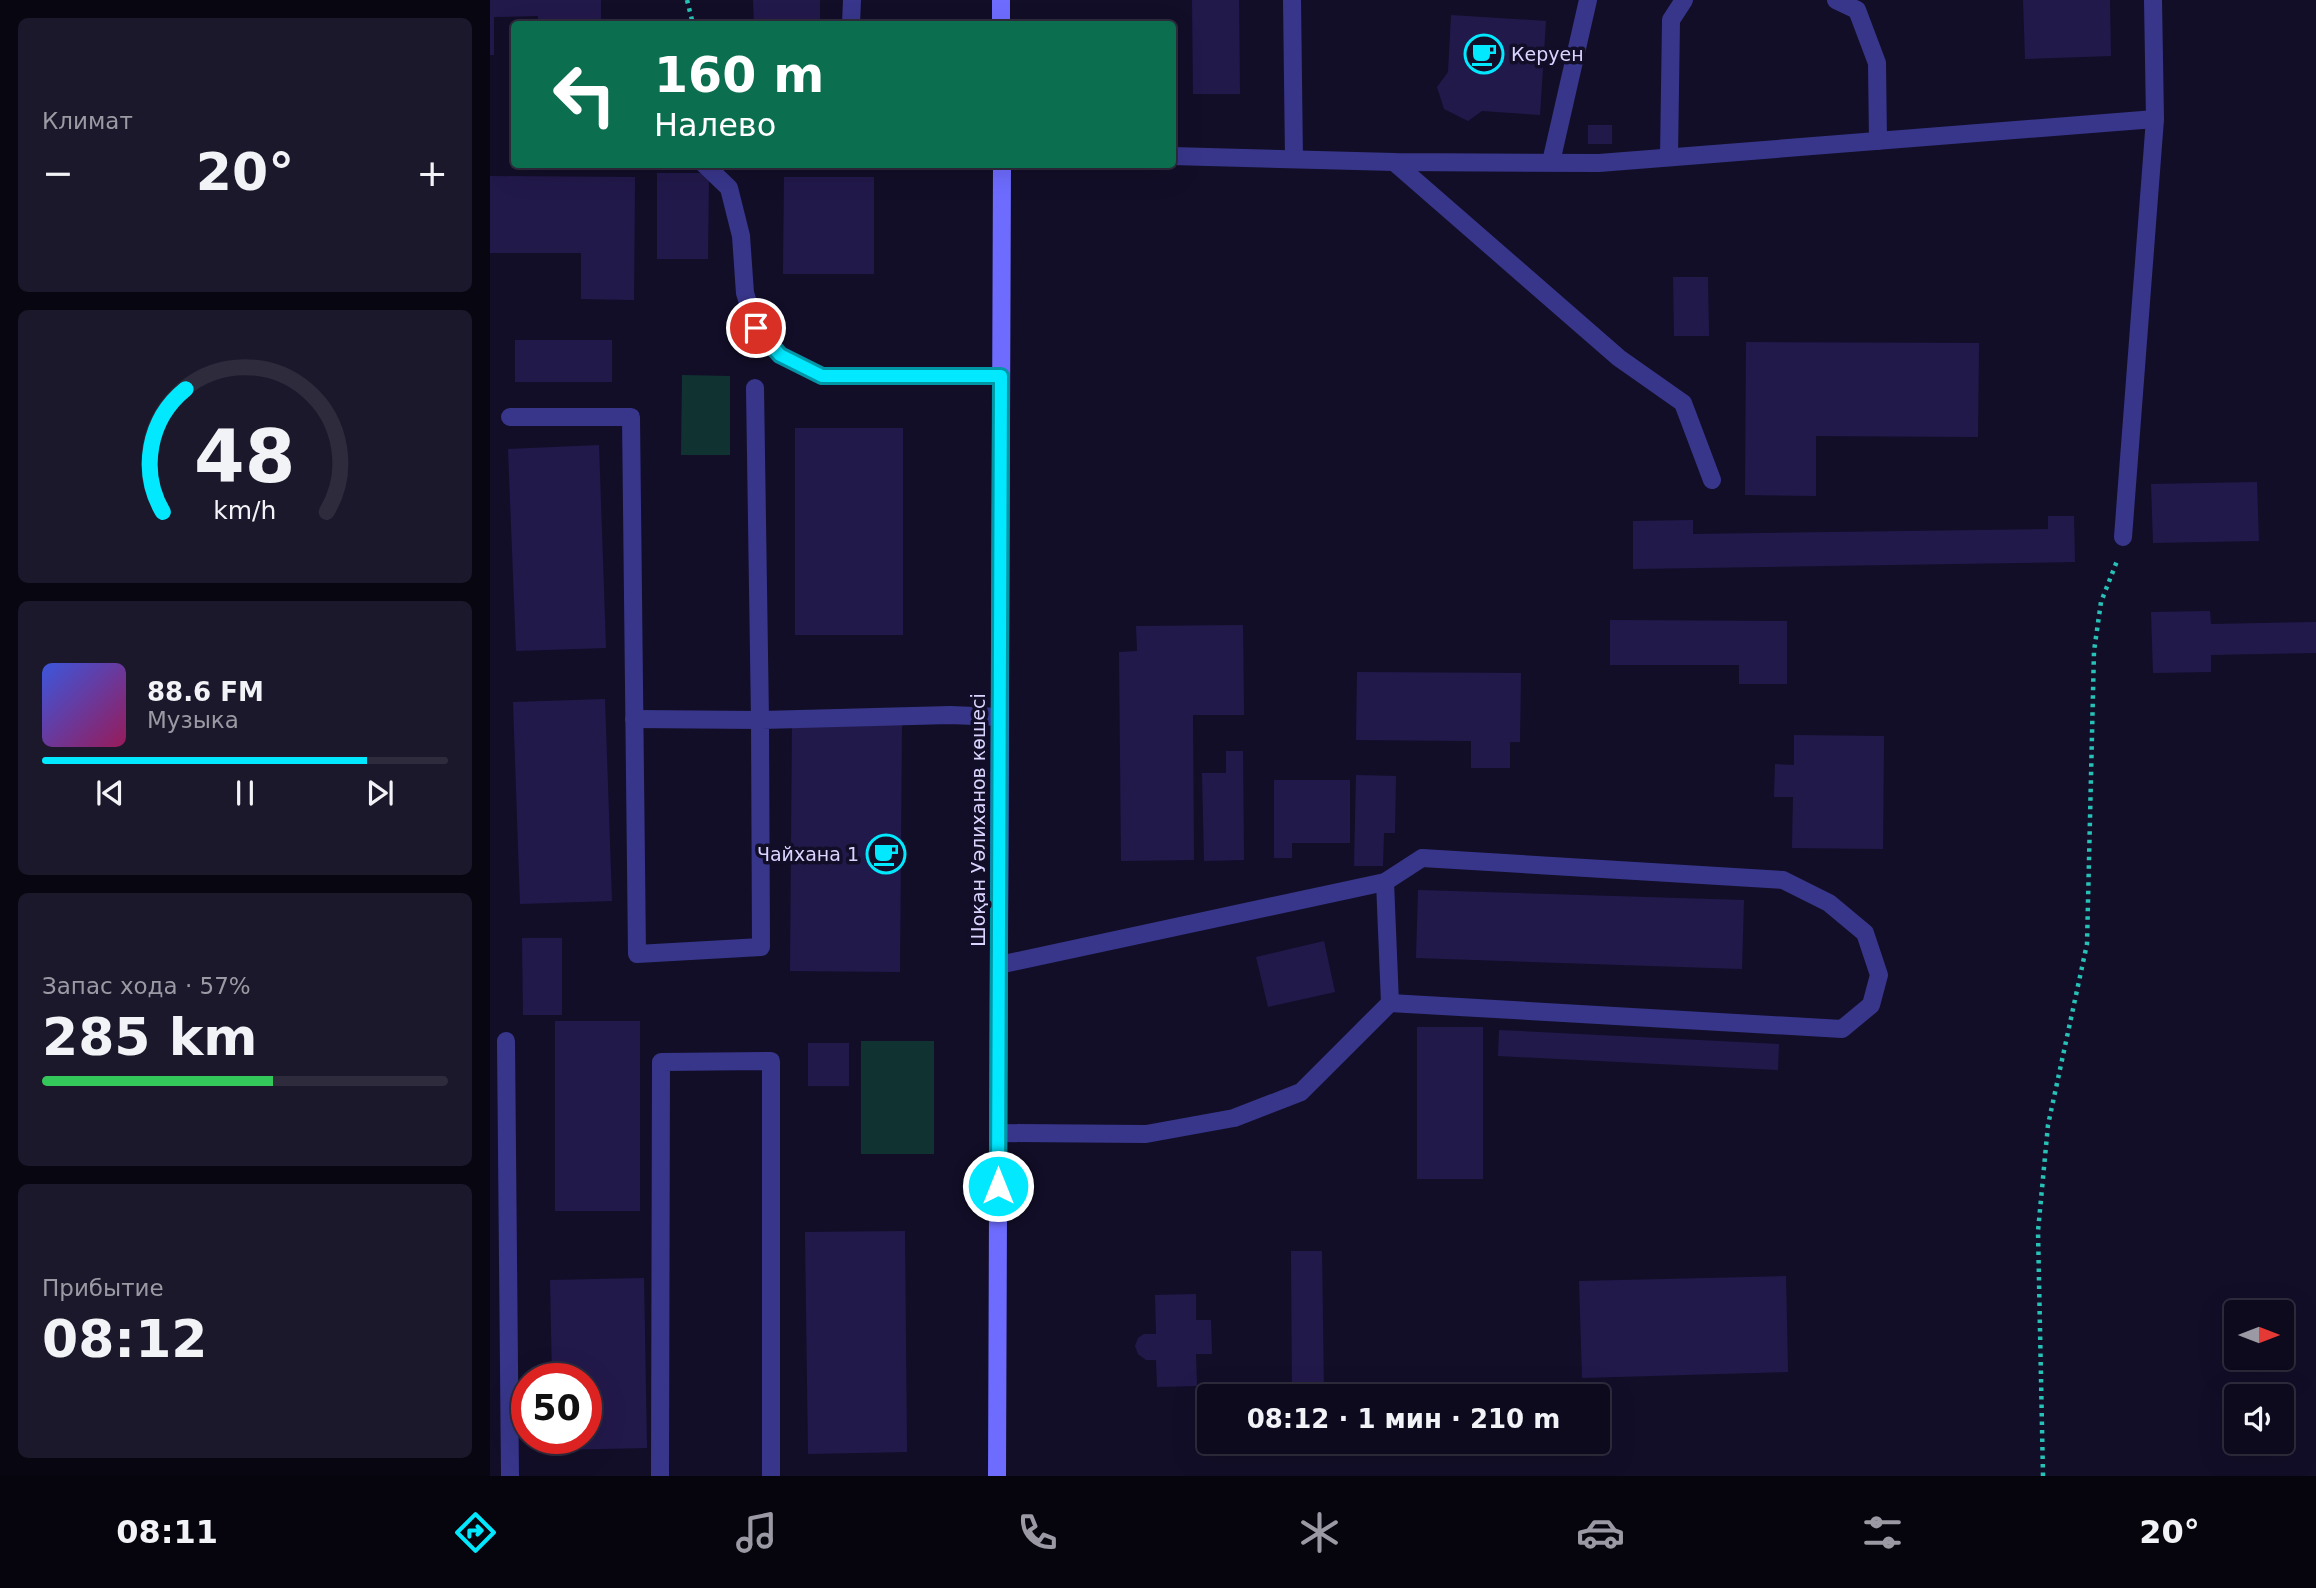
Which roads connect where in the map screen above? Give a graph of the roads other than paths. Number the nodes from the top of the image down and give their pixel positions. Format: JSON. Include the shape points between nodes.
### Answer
{"nodes":[{"id":1,"x":852,"y":0,"type":"edge"},
{"id":2,"x":1001,"y":0,"type":"edge"},
{"id":3,"x":1292,"y":0,"type":"edge"},
{"id":4,"x":1588,"y":0,"type":"edge"},
{"id":5,"x":1684,"y":0,"type":"edge"},
{"id":6,"x":1836,"y":0,"type":"edge"},
{"id":7,"x":2153,"y":0,"type":"edge"},
{"id":8,"x":851,"y":21,"type":"edge"},
{"id":9,"x":1001,"y":21,"type":"edge"},
{"id":10,"x":2155,"y":119,"type":"junction"},
{"id":11,"x":1878,"y":141,"type":"junction"},
{"id":12,"x":1176,"y":156,"type":"edge"},
{"id":13,"x":1670,"y":157,"type":"junction"},
{"id":14,"x":1294,"y":159,"type":"junction"},
{"id":15,"x":1394,"y":162,"type":"junction"},
{"id":16,"x":1551,"y":162,"type":"junction"},
{"id":17,"x":708,"y":168,"type":"edge"},
{"id":18,"x":1002,"y":168,"type":"edge"},
{"id":19,"x":1001,"y":376,"type":"junction"},
{"id":20,"x":755,"y":388,"type":"dead end"},
{"id":21,"x":509,"y":417,"type":"dead end"},
{"id":22,"x":1712,"y":480,"type":"dead end"},
{"id":23,"x":2123,"y":537,"type":"road end"},
{"id":24,"x":1000,"y":717,"type":"junction"},
{"id":25,"x":634,"y":719,"type":"junction"},
{"id":26,"x":760,"y":720,"type":"junction"},
{"id":27,"x":1385,"y":882,"type":"junction"},
{"id":28,"x":999,"y":965,"type":"junction"},
{"id":29,"x":1390,"y":1003,"type":"junction"},
{"id":30,"x":506,"y":1041,"type":"dead end"},
{"id":31,"x":999,"y":1133,"type":"junction"},
{"id":32,"x":510,"y":1476,"type":"edge"},
{"id":33,"x":660,"y":1476,"type":"edge"},
{"id":34,"x":771,"y":1476,"type":"edge"},
{"id":35,"x":997,"y":1476,"type":"edge"}],
"edges":[{"from":1,"to":8,"type":"lane"},
{"from":2,"to":9,"type":"main road"},
{"from":3,"to":14,"type":"lane"},
{"from":4,"to":16,"type":"lane"},
{"from":5,"to":13,"type":"lane","via":[[1671,20]]},
{"from":6,"to":11,"type":"lane","via":[[1857,10],[1877,63]]},
{"from":7,"to":10,"type":"lane"},
{"from":10,"to":11,"type":"lane"},
{"from":10,"to":23,"type":"lane"},
{"from":11,"to":13,"type":"lane"},
{"from":12,"to":14,"type":"lane"},
{"from":13,"to":16,"type":"lane"},
{"from":14,"to":15,"type":"lane"},
{"from":15,"to":16,"type":"lane"},
{"from":15,"to":22,"type":"lane","via":[[1619,358],[1683,403]]},
{"from":17,"to":19,"type":"lane","via":[[729,188],[741,236],[745,293],[756,328],[780,355],[822,376]]},
{"from":18,"to":19,"type":"main road","name":"Шоқан Уәлиханов көшесі"},
{"from":19,"to":24,"type":"main road","name":"Шоқан Уәлиханов көшесі"},
{"from":20,"to":26,"type":"lane"},
{"from":21,"to":25,"type":"lane","via":[[632,417]]},
{"from":24,"to":26,"type":"lane"},
{"from":24,"to":28,"type":"main road","name":"Шоқан Уәлиханов көшесі"},
{"from":25,"to":26,"type":"lane"},
{"from":25,"to":26,"type":"lane","via":[[637,954],[761,947]]},
{"from":27,"to":28,"type":"lane"},
{"from":27,"to":29,"type":"lane"},
{"from":27,"to":29,"type":"lane","via":[[1422,858],[1783,880],[1829,903],[1865,933],[1879,975],[1871,1005],[1842,1029]]},
{"from":28,"to":31,"type":"main road","name":"Шоқан Уәлиханов көшесі"},
{"from":29,"to":31,"type":"lane","via":[[1301,1092],[1234,1118],[1146,1134]]},
{"from":30,"to":32,"type":"lane"},
{"from":31,"to":35,"type":"main road","name":"Шоқан Уәлиханов көшесі"},
{"from":33,"to":34,"type":"lane","via":[[661,1062],[771,1061]]}]}
